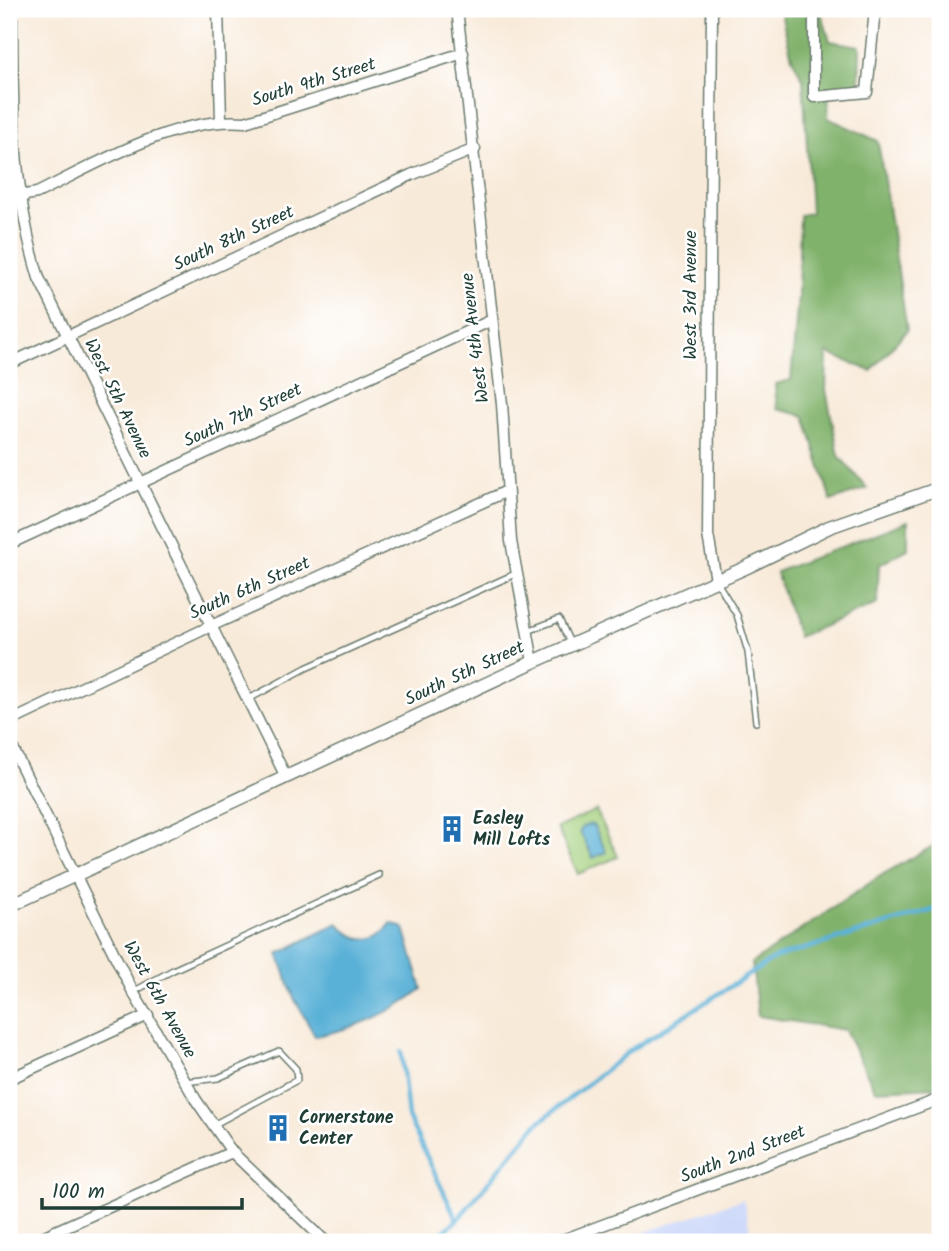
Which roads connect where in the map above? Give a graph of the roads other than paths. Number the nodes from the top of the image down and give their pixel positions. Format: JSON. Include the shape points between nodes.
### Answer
{"nodes":[{"id":1,"x":12,"y":9,"type":"edge"},
{"id":2,"x":218,"y":9,"type":"edge"},
{"id":3,"x":457,"y":9,"type":"edge"},
{"id":4,"x":712,"y":9,"type":"edge"},
{"id":5,"x":814,"y":9,"type":"edge"},
{"id":6,"x":875,"y":9,"type":"edge"},
{"id":7,"x":10,"y":47,"type":"edge"},
{"id":8,"x":463,"y":53,"type":"junction"},
{"id":9,"x":221,"y":120,"type":"junction"},
{"id":10,"x":475,"y":149,"type":"junction"},
{"id":11,"x":20,"y":196,"type":"junction"},
{"id":12,"x":492,"y":320,"type":"junction"},
{"id":13,"x":67,"y":336,"type":"junction"},
{"id":14,"x":9,"y":363,"type":"edge"},
{"id":15,"x":139,"y":484,"type":"junction"},
{"id":16,"x":940,"y":488,"type":"edge"},
{"id":17,"x":507,"y":491,"type":"junction"},
{"id":18,"x":9,"y":544,"type":"edge"},
{"id":19,"x":515,"y":575,"type":"junction"},
{"id":20,"x":716,"y":580,"type":"junction"},
{"id":21,"x":211,"y":626,"type":"junction"},
{"id":22,"x":526,"y":632,"type":"junction"},
{"id":23,"x":571,"y":645,"type":"junction"},
{"id":24,"x":533,"y":662,"type":"junction"},
{"id":25,"x":247,"y":700,"type":"junction"},
{"id":26,"x":9,"y":722,"type":"edge"},
{"id":27,"x":756,"y":722,"type":"dead end"},
{"id":28,"x":9,"y":741,"type":"edge"},
{"id":29,"x":286,"y":777,"type":"junction"},
{"id":30,"x":73,"y":875,"type":"junction"},
{"id":31,"x":379,"y":875,"type":"dead end"},
{"id":32,"x":9,"y":906,"type":"edge"},
{"id":33,"x":133,"y":992,"type":"junction"},
{"id":34,"x":148,"y":1015,"type":"junction"},
{"id":35,"x":9,"y":1079,"type":"edge"},
{"id":36,"x":185,"y":1082,"type":"junction"},
{"id":37,"x":940,"y":1099,"type":"edge"},
{"id":38,"x":213,"y":1125,"type":"junction"},
{"id":39,"x":232,"y":1152,"type":"junction"},
{"id":40,"x":31,"y":1242,"type":"edge"},
{"id":41,"x":327,"y":1242,"type":"edge"},
{"id":42,"x":558,"y":1242,"type":"edge"}],
"edges":[{"from":1,"to":7,"type":"street","name":"West 5th Avenue"},
{"from":2,"to":9,"type":"street"},
{"from":3,"to":8,"type":"street","name":"West 4th Avenue"},
{"from":4,"to":20,"type":"street","name":"West 3rd Avenue","via":[[708,536]]},
{"from":5,"to":6,"type":"street","via":[[814,97],[828,98],[867,92]]},
{"from":7,"to":11,"type":"street","name":"West 5th Avenue"},
{"from":8,"to":9,"type":"street","name":"South 9th Street","via":[[246,122]]},
{"from":8,"to":10,"type":"street","name":"West 4th Avenue"},
{"from":9,"to":11,"type":"street","name":"South 9th Street","via":[[181,128],[37,193]]},
{"from":10,"to":12,"type":"street","name":"West 4th Avenue"},
{"from":10,"to":13,"type":"street","name":"South 8th Street"},
{"from":11,"to":13,"type":"street","name":"West 5th Avenue","via":[[39,278]]},
{"from":12,"to":15,"type":"street","name":"South 7th Street"},
{"from":12,"to":17,"type":"street","name":"West 4th Avenue"},
{"from":13,"to":14,"type":"street","name":"South 8th Street"},
{"from":13,"to":15,"type":"street","name":"West 5th Avenue"},
{"from":15,"to":18,"type":"street","name":"South 7th Street"},
{"from":15,"to":21,"type":"street","name":"West 5th Avenue"},
{"from":16,"to":20,"type":"street","name":"South 5th Street","via":[[829,527]]},
{"from":17,"to":19,"type":"street","name":"West 4th Avenue"},
{"from":17,"to":21,"type":"street","name":"South 6th Street"},
{"from":19,"to":22,"type":"street","name":"West 4th Avenue"},
{"from":19,"to":25,"type":"lane","via":[[306,668]]},
{"from":20,"to":23,"type":"street","name":"South 5th Street"},
{"from":20,"to":27,"type":"lane","via":[[748,652]]},
{"from":21,"to":25,"type":"street","name":"West 5th Avenue"},
{"from":21,"to":26,"type":"street","name":"South 6th Street"},
{"from":22,"to":23,"type":"lane","via":[[559,619]]},
{"from":22,"to":24,"type":"street","name":"West 4th Avenue"},
{"from":23,"to":24,"type":"street","name":"South 5th Street"},
{"from":24,"to":29,"type":"street","name":"South 5th Street"},
{"from":25,"to":29,"type":"street","name":"West 5th Avenue"},
{"from":28,"to":30,"type":"street","name":"West 6th Avenue"},
{"from":29,"to":30,"type":"street","name":"South 5th Street"},
{"from":30,"to":32,"type":"street","name":"South 5th Street"},
{"from":30,"to":33,"type":"street","name":"West 6th Avenue"},
{"from":31,"to":33,"type":"lane"},
{"from":33,"to":34,"type":"street","name":"West 6th Avenue"},
{"from":34,"to":35,"type":"street"},
{"from":34,"to":36,"type":"street","name":"West 6th Avenue"},
{"from":36,"to":38,"type":"street","name":"West 6th Avenue"},
{"from":36,"to":38,"type":"lane","via":[[218,1078],[279,1051],[296,1069],[298,1080]]},
{"from":37,"to":42,"type":"street","name":"South 2nd Street"},
{"from":38,"to":39,"type":"street","name":"West 6th Avenue"},
{"from":39,"to":40,"type":"street"},
{"from":39,"to":41,"type":"street","name":"West 6th Avenue"}]}
